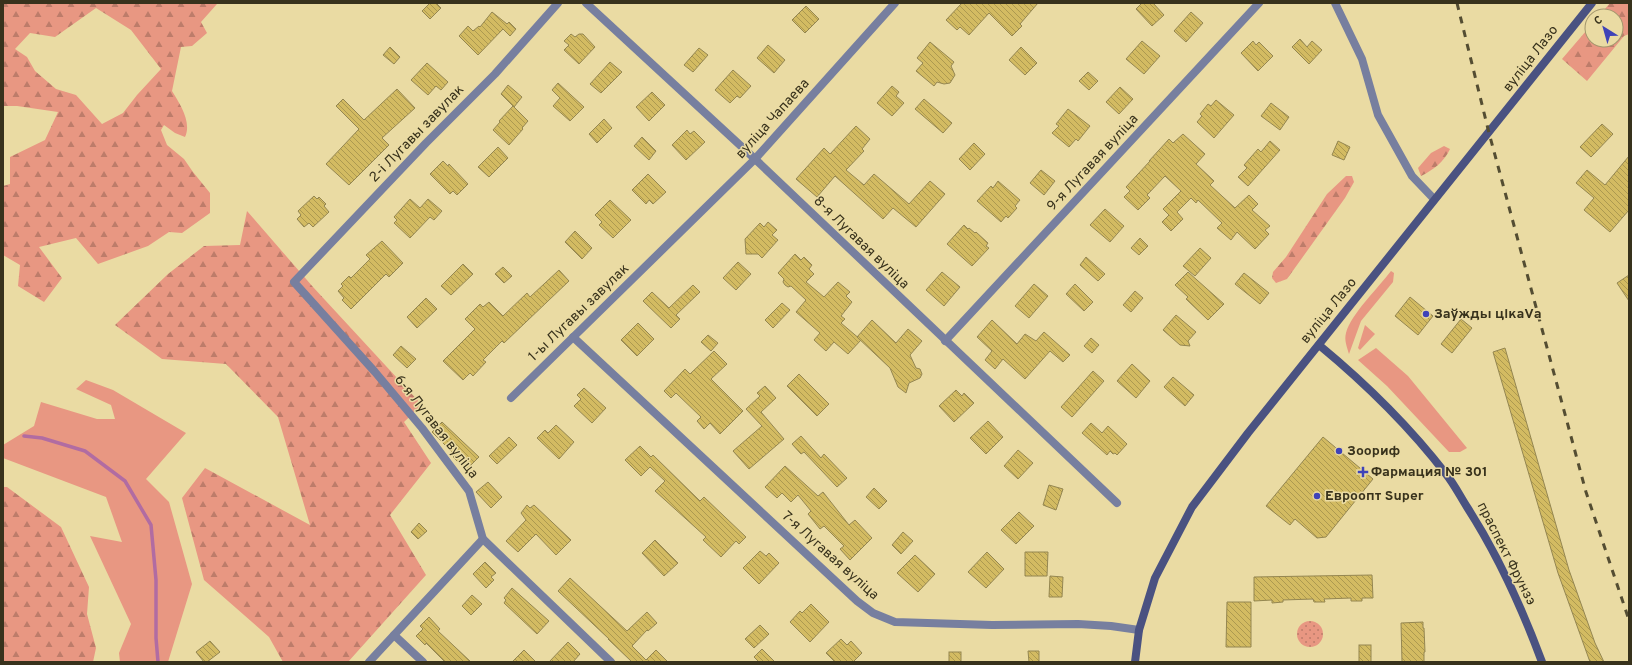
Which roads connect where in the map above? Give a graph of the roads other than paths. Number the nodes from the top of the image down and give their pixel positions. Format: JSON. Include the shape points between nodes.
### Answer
{"nodes":[{"id":1,"x":558,"y":3,"type":"edge"},
{"id":2,"x":586,"y":3,"type":"edge"},
{"id":3,"x":895,"y":3,"type":"edge"},
{"id":4,"x":1260,"y":3,"type":"edge"},
{"id":5,"x":1335,"y":3,"type":"edge"},
{"id":6,"x":1592,"y":3,"type":"edge"},
{"id":7,"x":755,"y":159,"type":"junction"},
{"id":8,"x":1434,"y":199,"type":"junction"},
{"id":9,"x":665,"y":246,"type":"joint"},
{"id":10,"x":294,"y":282,"type":"joint"},
{"id":11,"x":573,"y":337,"type":"junction"},
{"id":12,"x":945,"y":341,"type":"junction"},
{"id":13,"x":1319,"y":345,"type":"junction"},
{"id":14,"x":511,"y":398,"type":"dead end"},
{"id":15,"x":1117,"y":503,"type":"dead end"},
{"id":16,"x":483,"y":540,"type":"junction"},
{"id":17,"x":1139,"y":630,"type":"junction"},
{"id":18,"x":394,"y":635,"type":"junction"},
{"id":19,"x":369,"y":662,"type":"edge"},
{"id":20,"x":423,"y":662,"type":"edge"},
{"id":21,"x":611,"y":662,"type":"edge"},
{"id":22,"x":1135,"y":662,"type":"edge"},
{"id":23,"x":1542,"y":662,"type":"edge"}],
"edges":[{"from":1,"to":10,"type":"street","name":"2-і Лугавы завулак","via":[[495,74]]},
{"from":2,"to":7,"type":"street","name":"8-я Лугавая вуліца"},
{"from":3,"to":7,"type":"street","name":"вуліца Чапаева"},
{"from":4,"to":12,"type":"street","name":"9-я Лугавая вуліца"},
{"from":5,"to":8,"type":"street","via":[[1362,59],[1378,115],[1412,176]]},
{"from":6,"to":8,"type":"main road","name":"вуліца Лазо"},
{"from":7,"to":9,"type":"street","name":"вуліца Чапаева"},
{"from":7,"to":12,"type":"street","name":"8-я Лугавая вуліца"},
{"from":8,"to":13,"type":"main road","name":"вуліца Лазо"},
{"from":9,"to":11,"type":"street","name":"1-ы Лугавы завулак"},
{"from":10,"to":16,"type":"street","name":"6-я Лугавая вуліца","via":[[375,372],[465,485]]},
{"from":11,"to":14,"type":"street","name":"1-ы Лугавы завулак"},
{"from":11,"to":17,"type":"street","name":"7-я Лугавая вуліца","via":[[857,601],[873,612],[895,622],[1078,624]]},
{"from":12,"to":15,"type":"street","name":"8-я Лугавая вуліца"},
{"from":13,"to":17,"type":"main road","name":"вуліца Лазо","via":[[1192,507],[1155,578]]},
{"from":13,"to":23,"type":"main road","name":"праспект Фрунзэ","via":[[1408,429],[1447,475],[1485,535],[1530,630]]},
{"from":16,"to":18,"type":"street"},
{"from":16,"to":21,"type":"street"},
{"from":17,"to":22,"type":"main road","name":"вуліца Лазо"},
{"from":18,"to":19,"type":"street"},
{"from":18,"to":20,"type":"street"}]}
